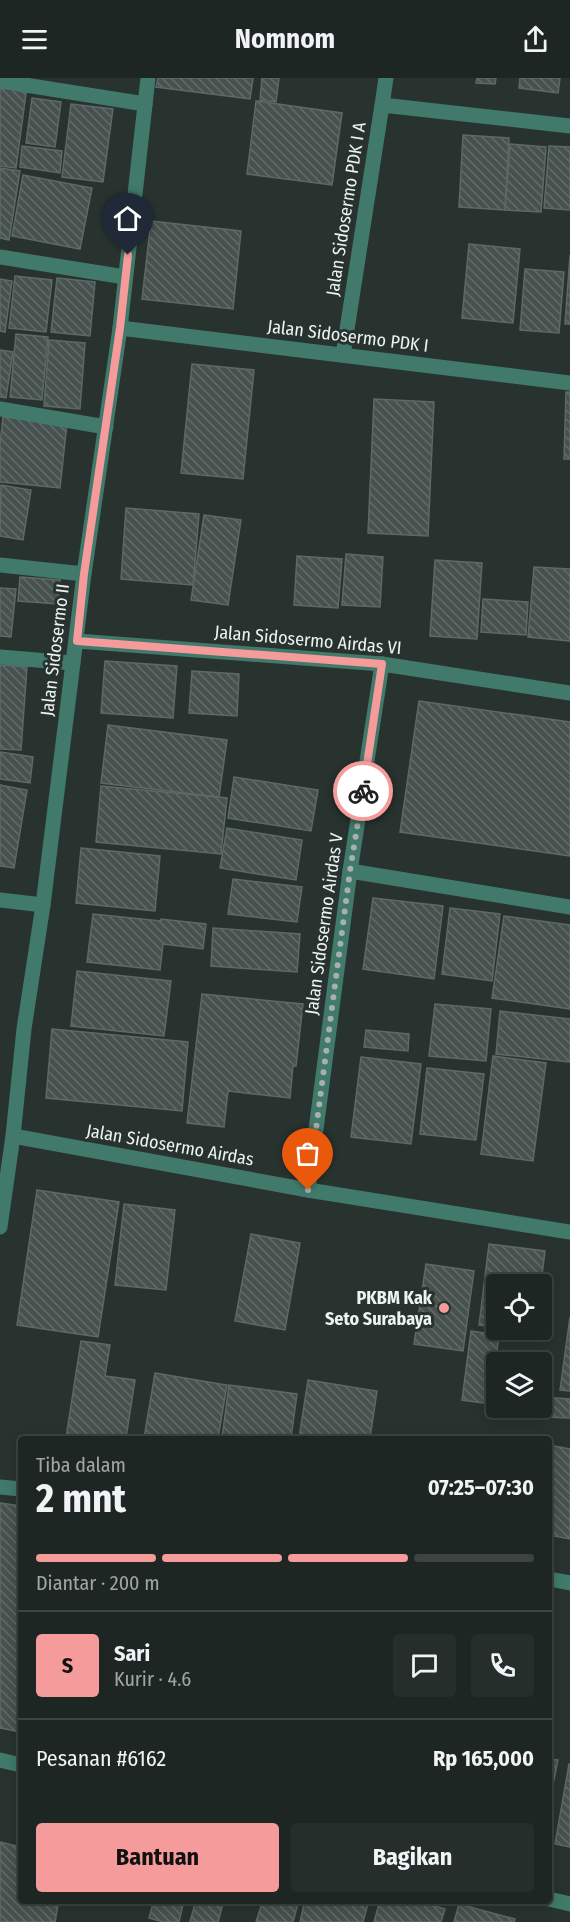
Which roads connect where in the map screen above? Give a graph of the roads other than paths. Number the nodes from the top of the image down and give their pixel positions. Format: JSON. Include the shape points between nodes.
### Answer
{"nodes":[{"id":1,"x":148,"y":78,"type":"edge"},
{"id":2,"x":386,"y":78,"type":"edge"},
{"id":3,"x":0,"y":81,"type":"edge"},
{"id":4,"x":146,"y":104,"type":"junction"},
{"id":5,"x":382,"y":105,"type":"junction"},
{"id":6,"x":570,"y":126,"type":"edge"},
{"id":7,"x":0,"y":257,"type":"edge"},
{"id":8,"x":125,"y":277,"type":"junction"},
{"id":9,"x":120,"y":328,"type":"junction"},
{"id":10,"x":343,"y":355,"type":"junction"},
{"id":11,"x":570,"y":383,"type":"edge"},
{"id":12,"x":0,"y":409,"type":"edge"},
{"id":13,"x":106,"y":427,"type":"junction"},
{"id":14,"x":0,"y":565,"type":"edge"},
{"id":15,"x":84,"y":574,"type":"junction"},
{"id":16,"x":77,"y":641,"type":"junction"},
{"id":17,"x":0,"y":657,"type":"edge"},
{"id":18,"x":73,"y":663,"type":"junction"},
{"id":19,"x":382,"y":664,"type":"junction"},
{"id":20,"x":570,"y":693,"type":"edge"},
{"id":21,"x":350,"y":871,"type":"junction"},
{"id":22,"x":0,"y":900,"type":"edge"},
{"id":23,"x":43,"y":904,"type":"junction"},
{"id":24,"x":570,"y":907,"type":"edge"},
{"id":25,"x":13,"y":1136,"type":"junction"},
{"id":26,"x":308,"y":1190,"type":"junction"},
{"id":27,"x":1,"y":1210,"type":"edge"},
{"id":28,"x":0,"y":1227,"type":"edge"},
{"id":29,"x":570,"y":1232,"type":"edge"},
{"id":30,"x":0,"y":1487,"type":"edge"},
{"id":31,"x":18,"y":1488,"type":"edge"},
{"id":32,"x":552,"y":1580,"type":"edge"},
{"id":33,"x":570,"y":1583,"type":"edge"},
{"id":34,"x":0,"y":1760,"type":"edge"},
{"id":35,"x":18,"y":1764,"type":"edge"},
{"id":36,"x":552,"y":1900,"type":"edge"},
{"id":37,"x":570,"y":1904,"type":"edge"}],
"edges":[{"from":1,"to":4,"type":"street","name":"Jalan Sidosermo II"},
{"from":2,"to":5,"type":"street","name":"Jalan Sidosermo PDK I A"},
{"from":3,"to":4,"type":"street"},
{"from":4,"to":8,"type":"street","name":"Jalan Sidosermo II"},
{"from":5,"to":6,"type":"street","name":"Jalan Sidosermo PDK I A"},
{"from":5,"to":10,"type":"street","name":"Jalan Sidosermo PDK I A"},
{"from":7,"to":8,"type":"street"},
{"from":8,"to":9,"type":"street","name":"Jalan Sidosermo II"},
{"from":9,"to":10,"type":"street","name":"Jalan Sidosermo PDK I"},
{"from":9,"to":13,"type":"street","name":"Jalan Sidosermo II"},
{"from":10,"to":11,"type":"street","name":"Jalan Sidosermo PDK I"},
{"from":12,"to":13,"type":"street"},
{"from":13,"to":15,"type":"street","name":"Jalan Sidosermo II"},
{"from":14,"to":15,"type":"street"},
{"from":15,"to":16,"type":"street","name":"Jalan Sidosermo II"},
{"from":16,"to":18,"type":"street","name":"Jalan Sidosermo II"},
{"from":16,"to":19,"type":"street","name":"Jalan Sidosermo Airdas VI"},
{"from":17,"to":18,"type":"street"},
{"from":18,"to":23,"type":"street","name":"Jalan Sidosermo II"},
{"from":19,"to":20,"type":"street","name":"Jalan Sidosermo Airdas VI"},
{"from":19,"to":21,"type":"street","name":"Jalan Sidosermo Airdas V"},
{"from":21,"to":24,"type":"street"},
{"from":21,"to":26,"type":"street","name":"Jalan Sidosermo Airdas V"},
{"from":22,"to":23,"type":"street"},
{"from":23,"to":25,"type":"street","name":"Jalan Sidosermo II"},
{"from":25,"to":26,"type":"street","name":"Jalan Sidosermo Airdas"},
{"from":25,"to":27,"type":"street","name":"Jalan Sidosermo II"},
{"from":26,"to":29,"type":"street","name":"Jalan Sidosermo Airdas"},
{"from":27,"to":28,"type":"street","name":"Jalan Sidosermo II"},
{"from":30,"to":31,"type":"street"},
{"from":32,"to":33,"type":"street"},
{"from":34,"to":35,"type":"street"},
{"from":36,"to":37,"type":"street"}]}
